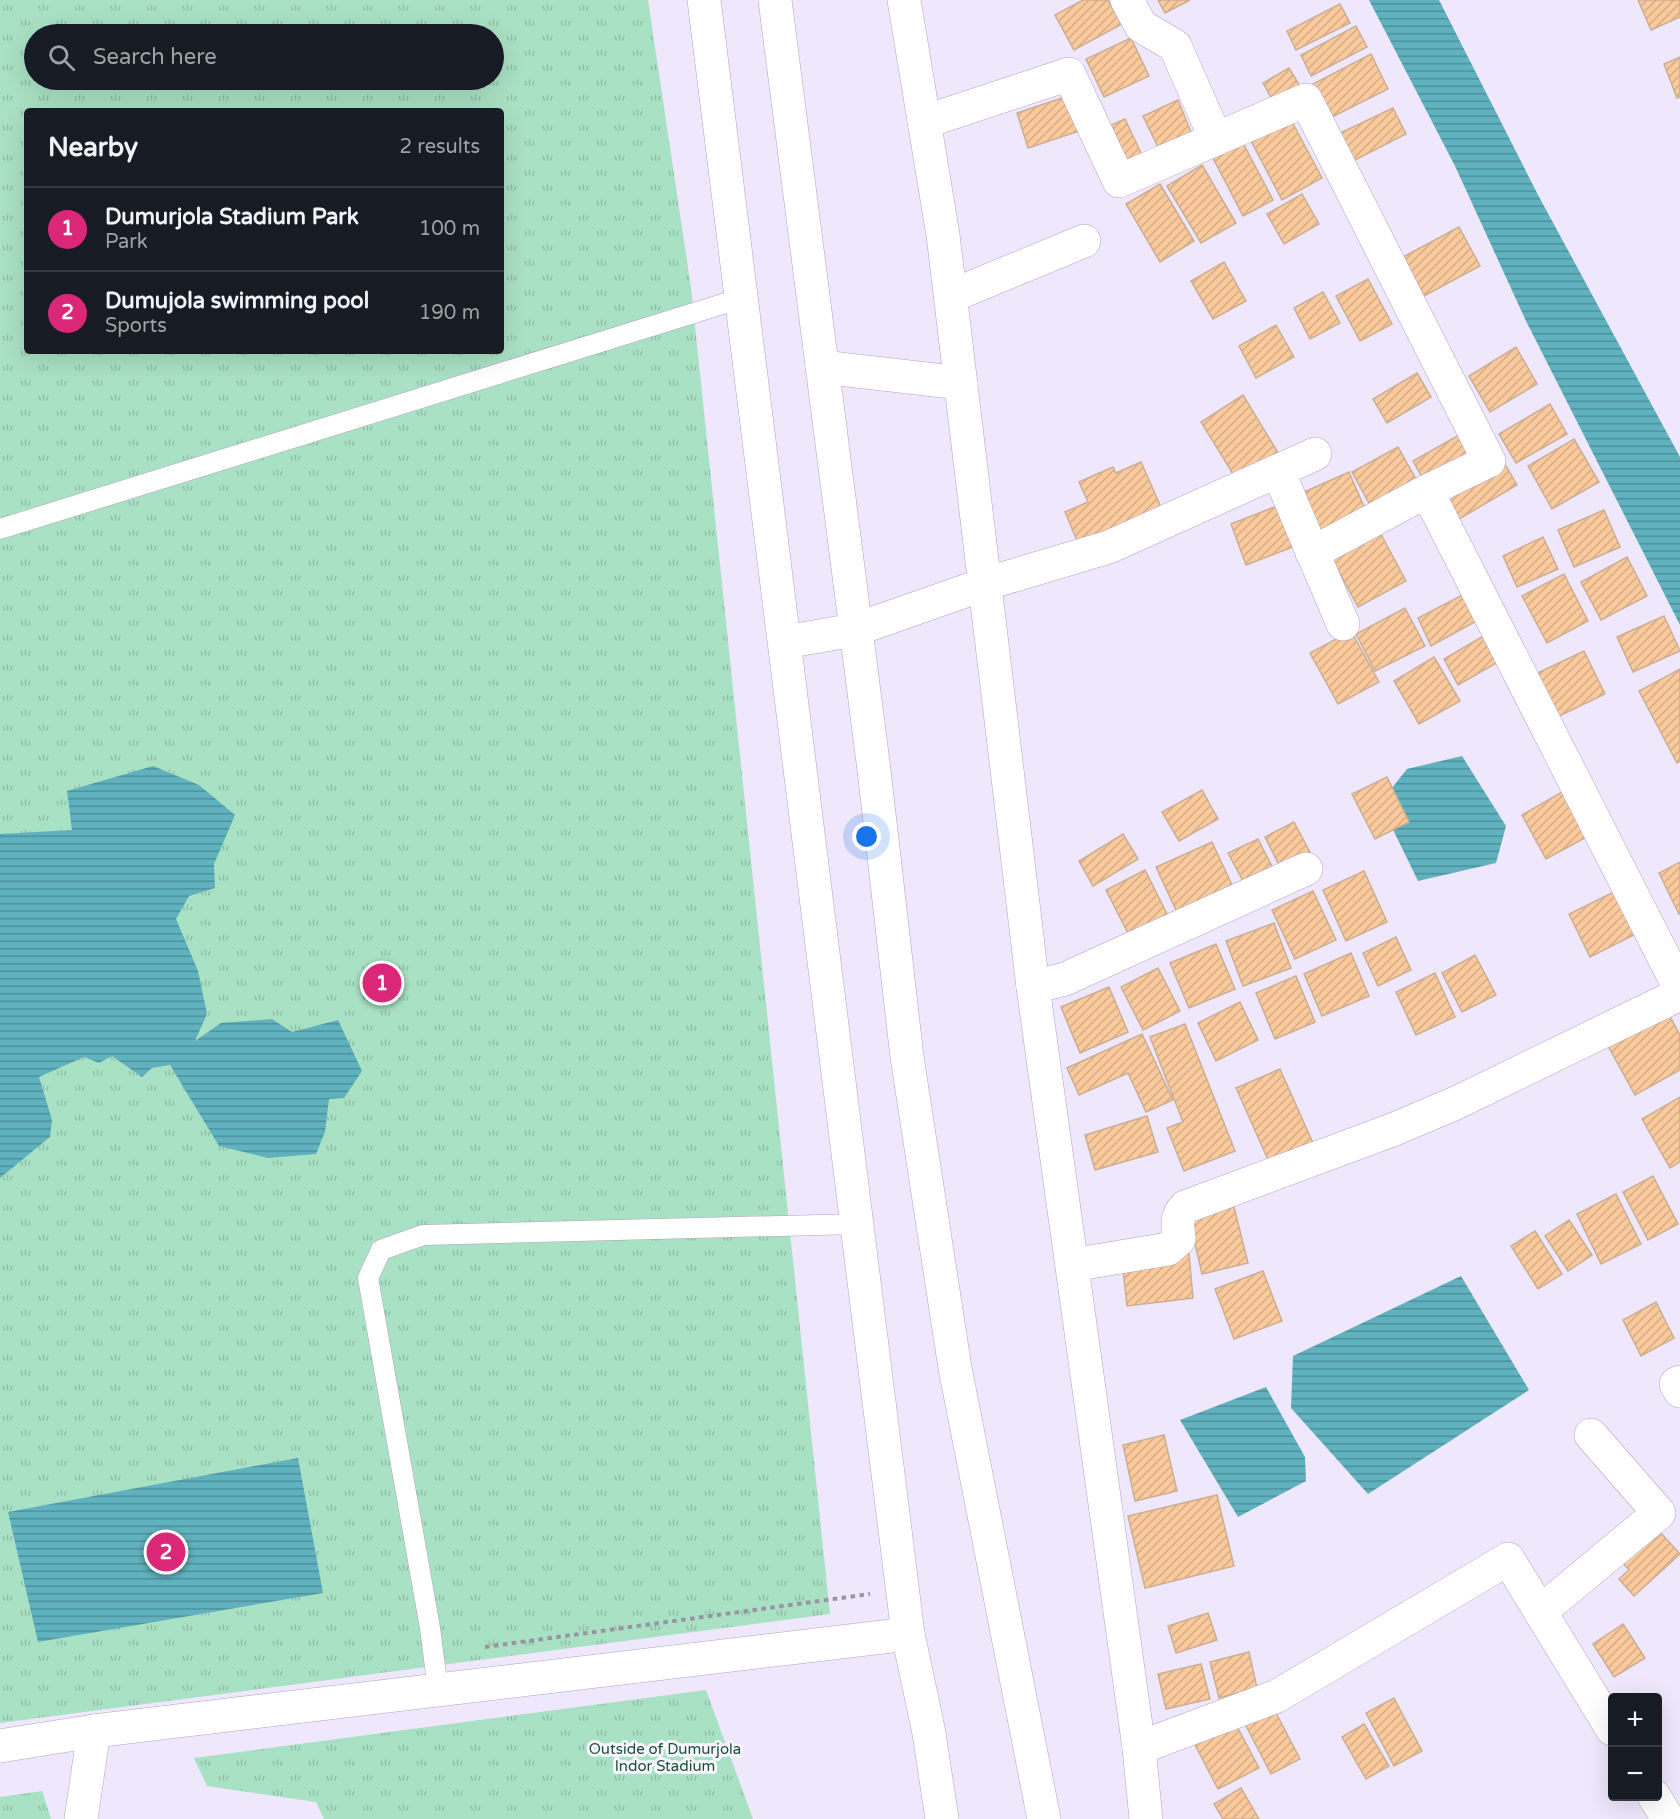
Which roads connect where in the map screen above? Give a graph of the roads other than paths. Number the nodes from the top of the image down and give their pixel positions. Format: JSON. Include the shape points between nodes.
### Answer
{"nodes":[{"id":1,"x":704,"y":0,"type":"edge"},
{"id":2,"x":775,"y":0,"type":"edge"},
{"id":3,"x":904,"y":0,"type":"edge"},
{"id":4,"x":1127,"y":0,"type":"edge"},
{"id":5,"x":924,"y":122,"type":"junction"},
{"id":6,"x":1216,"y":139,"type":"junction"},
{"id":7,"x":1084,"y":242,"type":"dead end"},
{"id":8,"x":951,"y":296,"type":"junction"},
{"id":9,"x":742,"y":298,"type":"junction"},
{"id":10,"x":822,"y":368,"type":"junction"},
{"id":11,"x":961,"y":382,"type":"junction"},
{"id":12,"x":1316,"y":454,"type":"dead end"},
{"id":13,"x":1278,"y":471,"type":"junction"},
{"id":14,"x":1427,"y":491,"type":"junction"},
{"id":15,"x":0,"y":529,"type":"edge"},
{"id":16,"x":1312,"y":553,"type":"junction"},
{"id":17,"x":985,"y":584,"type":"junction"},
{"id":18,"x":1343,"y":624,"type":"dead end"},
{"id":19,"x":854,"y":630,"type":"junction"},
{"id":20,"x":784,"y":642,"type":"junction"},
{"id":21,"x":1306,"y":869,"type":"dead end"},
{"id":22,"x":1033,"y":987,"type":"junction"},
{"id":23,"x":1680,"y":989,"type":"edge"},
{"id":24,"x":1680,"y":993,"type":"edge"},
{"id":25,"x":857,"y":1224,"type":"junction"},
{"id":26,"x":1072,"y":1266,"type":"junction"},
{"id":27,"x":1680,"y":1382,"type":"edge"},
{"id":28,"x":1680,"y":1391,"type":"edge"},
{"id":29,"x":1591,"y":1435,"type":"dead end"},
{"id":30,"x":1540,"y":1612,"type":"junction"},
{"id":31,"x":908,"y":1634,"type":"junction"},
{"id":32,"x":438,"y":1690,"type":"junction"},
{"id":33,"x":1608,"y":1722,"type":"edge"},
{"id":34,"x":94,"y":1731,"type":"junction"},
{"id":35,"x":0,"y":1746,"type":"edge"},
{"id":36,"x":1139,"y":1748,"type":"junction"},
{"id":37,"x":1657,"y":1801,"type":"edge"},
{"id":38,"x":81,"y":1819,"type":"edge"},
{"id":39,"x":942,"y":1819,"type":"edge"},
{"id":40,"x":1044,"y":1819,"type":"edge"},
{"id":41,"x":1146,"y":1819,"type":"edge"},
{"id":42,"x":1668,"y":1819,"type":"edge"}],
"edges":[{"from":1,"to":9,"type":"street"},
{"from":2,"to":10,"type":"street"},
{"from":3,"to":5,"type":"street"},
{"from":4,"to":6,"type":"street","via":[[1141,26],[1175,46]]},
{"from":5,"to":6,"type":"street","via":[[1069,74],[1119,181]]},
{"from":5,"to":8,"type":"street"},
{"from":6,"to":14,"type":"street","via":[[1306,100],[1489,461]]},
{"from":7,"to":8,"type":"street"},
{"from":8,"to":11,"type":"street"},
{"from":9,"to":15,"type":"lane"},
{"from":9,"to":20,"type":"street"},
{"from":10,"to":11,"type":"street"},
{"from":10,"to":19,"type":"street"},
{"from":11,"to":17,"type":"street"},
{"from":12,"to":13,"type":"street"},
{"from":13,"to":16,"type":"street"},
{"from":13,"to":17,"type":"street","via":[[1109,547]]},
{"from":14,"to":16,"type":"street"},
{"from":14,"to":23,"type":"street"},
{"from":16,"to":18,"type":"street"},
{"from":17,"to":19,"type":"street"},
{"from":17,"to":22,"type":"street"},
{"from":19,"to":20,"type":"street"},
{"from":19,"to":40,"type":"street","via":[[907,1057],[955,1368]]},
{"from":20,"to":25,"type":"street"},
{"from":21,"to":22,"type":"street","via":[[1065,979]]},
{"from":22,"to":26,"type":"street"},
{"from":24,"to":26,"type":"street","via":[[1456,1103],[1185,1208],[1178,1214],[1179,1239],[1168,1249]]},
{"from":25,"to":31,"type":"street"},
{"from":25,"to":32,"type":"lane","via":[[423,1235],[381,1250],[368,1278]]},
{"from":26,"to":36,"type":"street"},
{"from":27,"to":28,"type":"street","via":[[1676,1384]]},
{"from":29,"to":30,"type":"street","via":[[1659,1513]]},
{"from":30,"to":33,"type":"street"},
{"from":30,"to":36,"type":"street","via":[[1508,1559],[1277,1696]]},
{"from":31,"to":32,"type":"street"},
{"from":31,"to":39,"type":"street"},
{"from":32,"to":34,"type":"street"},
{"from":34,"to":35,"type":"street"},
{"from":34,"to":38,"type":"street"},
{"from":36,"to":41,"type":"street"},
{"from":37,"to":42,"type":"street"}]}
